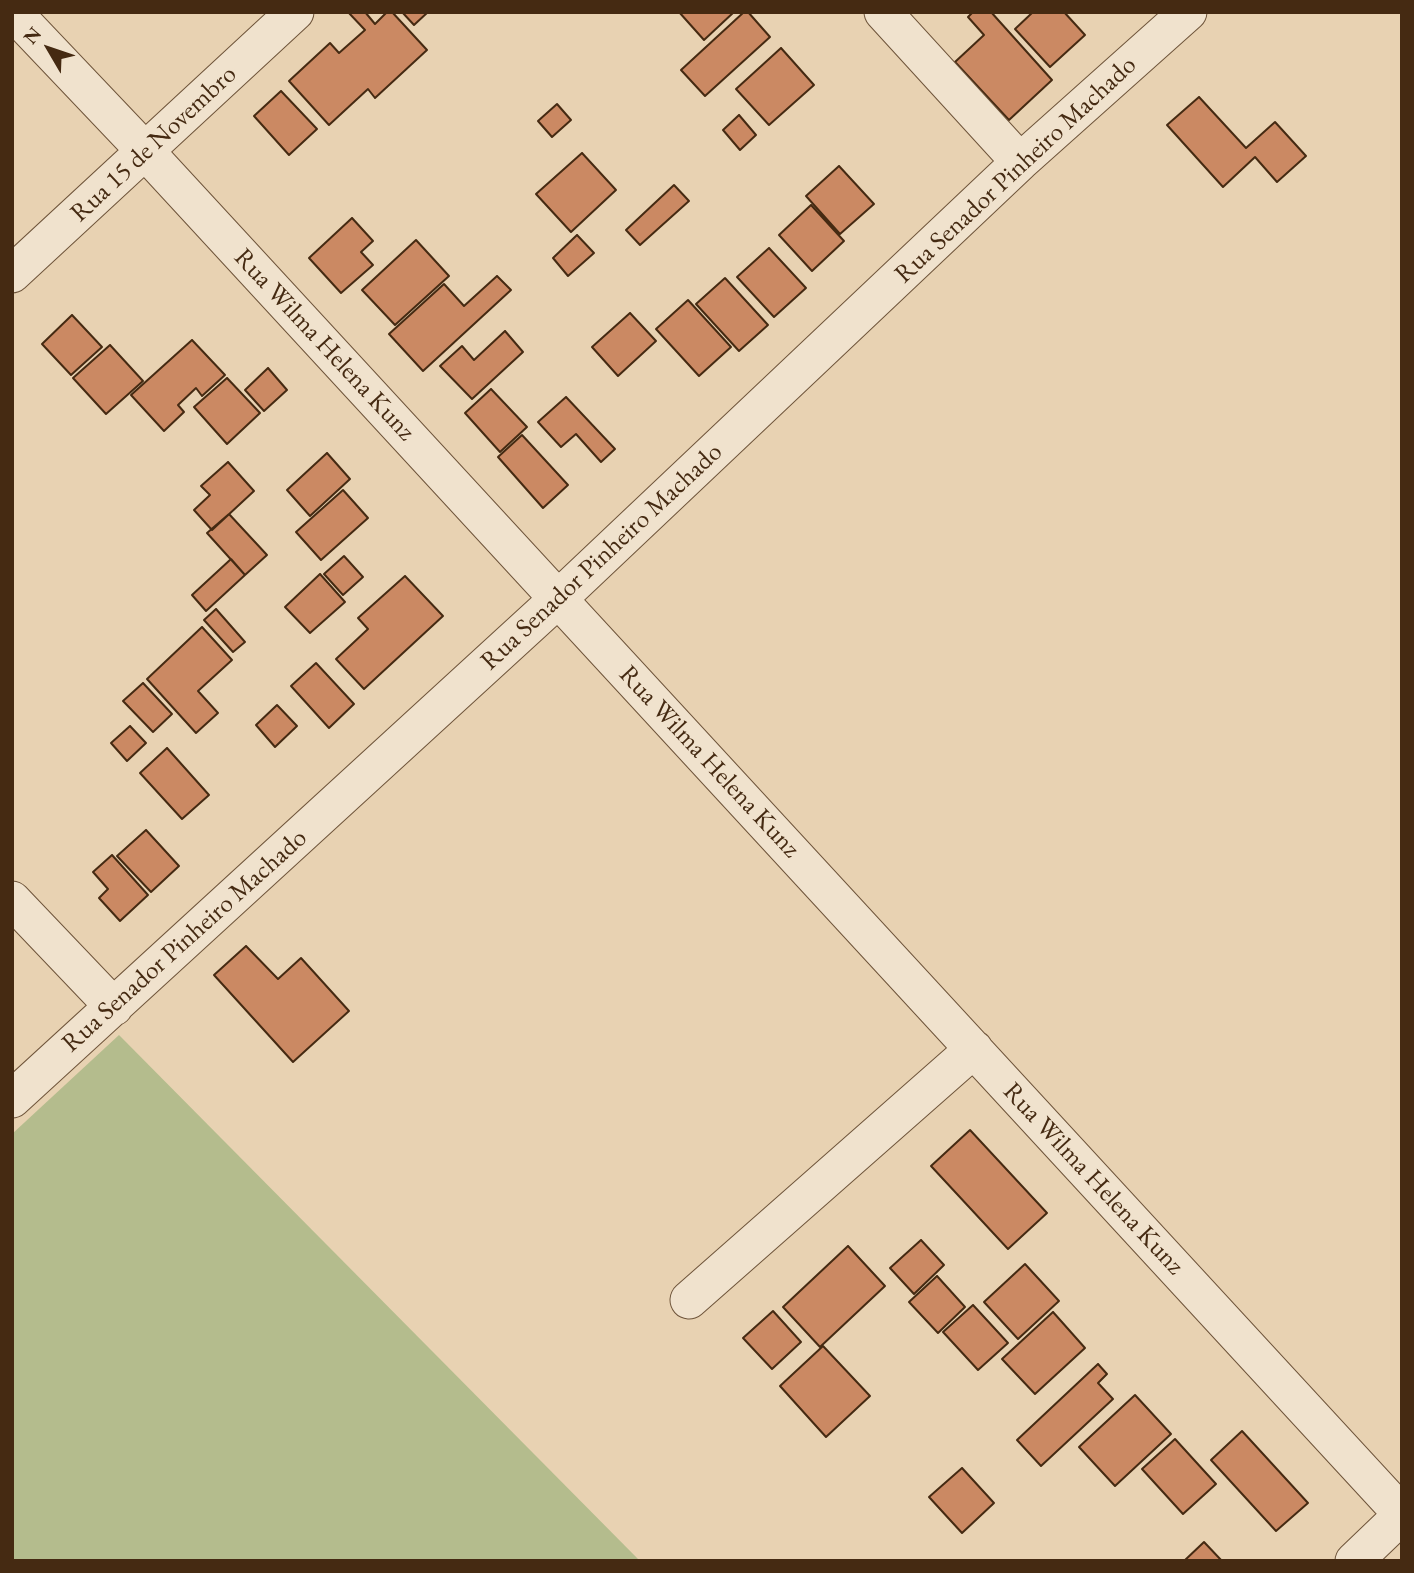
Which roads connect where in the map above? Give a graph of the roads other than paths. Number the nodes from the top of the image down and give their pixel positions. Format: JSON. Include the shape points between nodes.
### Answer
{"nodes":[{"id":1,"x":13,"y":12,"type":"edge"},
{"id":2,"x":295,"y":12,"type":"edge"},
{"id":3,"x":883,"y":12,"type":"edge"},
{"id":4,"x":1188,"y":12,"type":"edge"},
{"id":5,"x":146,"y":152,"type":"junction"},
{"id":6,"x":1020,"y":162,"type":"junction"},
{"id":7,"x":12,"y":274,"type":"edge"},
{"id":8,"x":558,"y":599,"type":"junction"},
{"id":9,"x":12,"y":900,"type":"edge"},
{"id":10,"x":114,"y":1007,"type":"junction"},
{"id":11,"x":974,"y":1049,"type":"junction"},
{"id":12,"x":12,"y":1099,"type":"edge"},
{"id":13,"x":689,"y":1300,"type":"dead end"},
{"id":14,"x":1402,"y":1515,"type":"edge"},
{"id":15,"x":1354,"y":1561,"type":"edge"}],
"edges":[{"from":1,"to":5,"type":"street","name":"Rua Wilma Helena Kunz"},
{"from":2,"to":5,"type":"street","name":"Rua 15 de Novembro"},
{"from":3,"to":6,"type":"street"},
{"from":4,"to":6,"type":"street","name":"Rua Senador Pinheiro Machado"},
{"from":5,"to":7,"type":"street","name":"Rua 15 de Novembro"},
{"from":5,"to":8,"type":"street","name":"Rua Wilma Helena Kunz"},
{"from":6,"to":8,"type":"street","name":"Rua Senador Pinheiro Machado"},
{"from":8,"to":10,"type":"street","name":"Rua Senador Pinheiro Machado"},
{"from":8,"to":11,"type":"street","name":"Rua Wilma Helena Kunz"},
{"from":9,"to":10,"type":"street"},
{"from":10,"to":12,"type":"street","name":"Rua Senador Pinheiro Machado"},
{"from":11,"to":13,"type":"street"},
{"from":11,"to":14,"type":"street","name":"Rua Wilma Helena Kunz"},
{"from":14,"to":15,"type":"street"}]}
